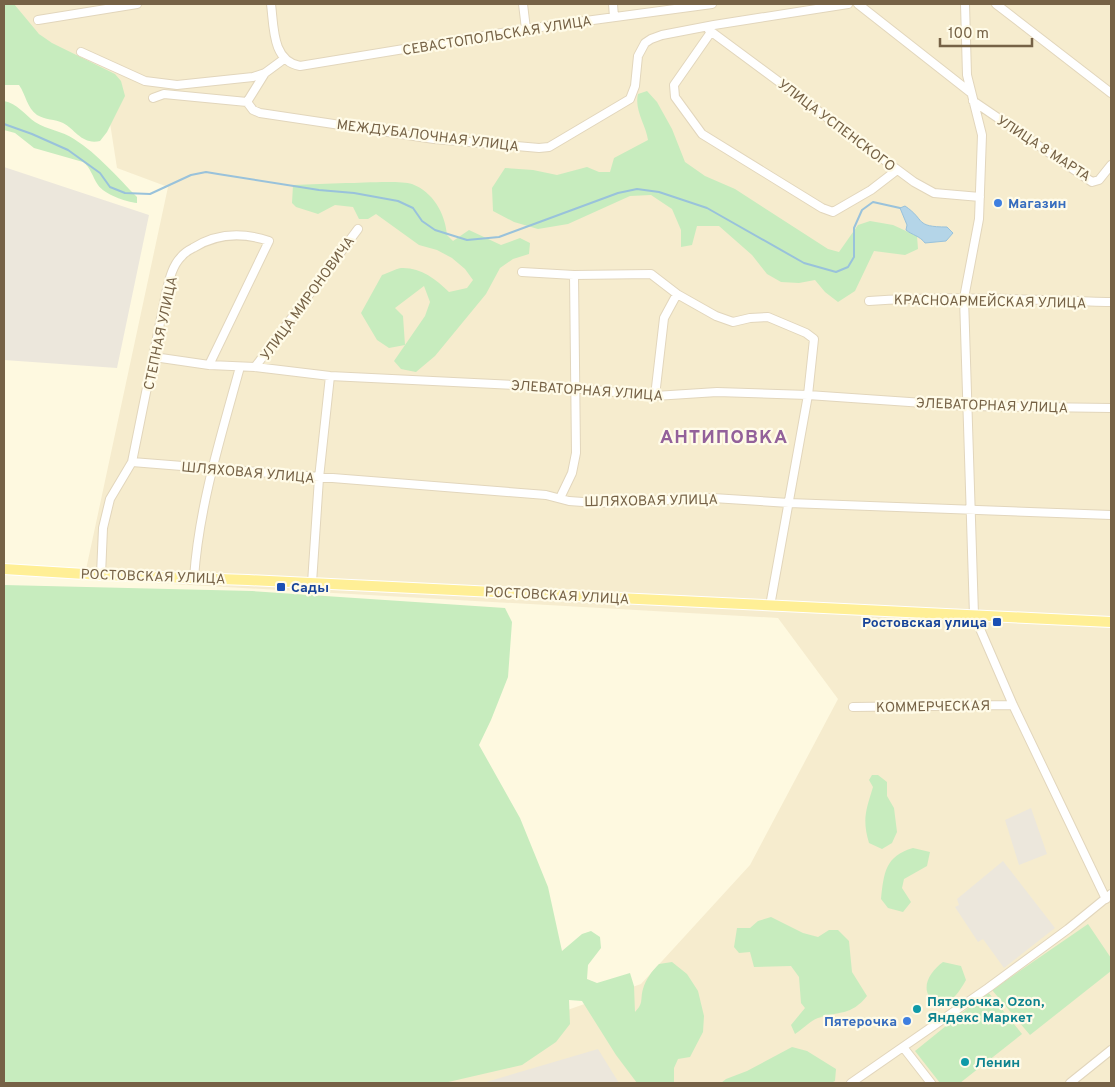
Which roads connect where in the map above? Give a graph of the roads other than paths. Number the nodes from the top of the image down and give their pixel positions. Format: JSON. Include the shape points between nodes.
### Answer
{"nodes":[{"id":1,"x":137,"y":4,"type":"edge"},
{"id":2,"x":271,"y":4,"type":"edge"},
{"id":3,"x":523,"y":4,"type":"edge"},
{"id":4,"x":613,"y":4,"type":"edge"},
{"id":5,"x":712,"y":4,"type":"edge"},
{"id":6,"x":848,"y":4,"type":"edge"},
{"id":7,"x":858,"y":4,"type":"edge"},
{"id":8,"x":965,"y":4,"type":"edge"},
{"id":9,"x":996,"y":4,"type":"edge"},
{"id":10,"x":614,"y":17,"type":"junction"},
{"id":11,"x":38,"y":20,"type":"dead end"},
{"id":12,"x":526,"y":29,"type":"junction"},
{"id":13,"x":708,"y":29,"type":"junction"},
{"id":14,"x":81,"y":52,"type":"dead end"},
{"id":15,"x":284,"y":59,"type":"junction"},
{"id":16,"x":265,"y":73,"type":"junction"},
{"id":17,"x":970,"y":92,"type":"junction"},
{"id":18,"x":1111,"y":94,"type":"edge"},
{"id":19,"x":153,"y":98,"type":"dead end"},
{"id":20,"x":973,"y":101,"type":"junction"},
{"id":21,"x":247,"y":102,"type":"junction"},
{"id":22,"x":1111,"y":165,"type":"edge"},
{"id":23,"x":897,"y":170,"type":"junction"},
{"id":24,"x":980,"y":197,"type":"junction"},
{"id":25,"x":358,"y":229,"type":"dead end"},
{"id":26,"x":522,"y":272,"type":"dead end"},
{"id":27,"x":574,"y":275,"type":"junction"},
{"id":28,"x":677,"y":294,"type":"junction"},
{"id":29,"x":964,"y":298,"type":"junction"},
{"id":30,"x":869,"y":301,"type":"dead end"},
{"id":31,"x":1111,"y":302,"type":"edge"},
{"id":32,"x":154,"y":357,"type":"junction"},
{"id":33,"x":210,"y":365,"type":"junction"},
{"id":34,"x":240,"y":366,"type":"junction"},
{"id":35,"x":255,"y":367,"type":"junction"},
{"id":36,"x":330,"y":376,"type":"junction"},
{"id":37,"x":574,"y":388,"type":"junction"},
{"id":38,"x":808,"y":395,"type":"junction"},
{"id":39,"x":655,"y":396,"type":"junction"},
{"id":40,"x":967,"y":406,"type":"junction"},
{"id":41,"x":1111,"y":408,"type":"edge"},
{"id":42,"x":132,"y":462,"type":"junction"},
{"id":43,"x":212,"y":468,"type":"junction"},
{"id":44,"x":319,"y":478,"type":"junction"},
{"id":45,"x":560,"y":498,"type":"junction"},
{"id":46,"x":789,"y":503,"type":"junction"},
{"id":47,"x":970,"y":511,"type":"junction"},
{"id":48,"x":1111,"y":515,"type":"edge"},
{"id":49,"x":4,"y":569,"type":"edge"},
{"id":50,"x":101,"y":575,"type":"junction"},
{"id":51,"x":194,"y":578,"type":"junction"},
{"id":52,"x":312,"y":583,"type":"junction"},
{"id":53,"x":770,"y":606,"type":"junction"},
{"id":54,"x":974,"y":616,"type":"junction"},
{"id":55,"x":1111,"y":622,"type":"edge"},
{"id":56,"x":1013,"y":705,"type":"junction"},
{"id":57,"x":853,"y":707,"type":"dead end"},
{"id":58,"x":1109,"y":896,"type":"edge"},
{"id":59,"x":903,"y":1047,"type":"junction"},
{"id":60,"x":1111,"y":1050,"type":"edge"},
{"id":61,"x":851,"y":1083,"type":"edge"},
{"id":62,"x":931,"y":1083,"type":"edge"},
{"id":63,"x":1070,"y":1083,"type":"edge"}],
"edges":[{"from":1,"to":11,"type":"street"},
{"from":2,"to":15,"type":"street","via":[[278,47]]},
{"from":3,"to":12,"type":"street"},
{"from":4,"to":10,"type":"street"},
{"from":5,"to":10,"type":"street","name":"СЕВАСТОПОЛЬСКАЯ УЛИЦА"},
{"from":6,"to":13,"type":"street"},
{"from":7,"to":17,"type":"street"},
{"from":8,"to":17,"type":"street","via":[[966,75]]},
{"from":9,"to":18,"type":"street"},
{"from":10,"to":12,"type":"street","name":"СЕВАСТОПОЛЬСКАЯ УЛИЦА"},
{"from":12,"to":15,"type":"street","name":"СЕВАСТОПОЛЬСКАЯ УЛИЦА","via":[[310,65],[295,65]]},
{"from":13,"to":21,"type":"street","name":"МЕЖДУБАЛОЧНАЯ УЛИЦА","via":[[662,35],[645,43],[638,56],[635,86],[630,98],[549,147],[424,138],[260,113]]},
{"from":13,"to":23,"type":"street","name":"УЛИЦА УСПЕНСКОГО"},
{"from":13,"to":23,"type":"street","via":[[674,85],[675,97],[702,134],[833,212]]},
{"from":14,"to":16,"type":"street","via":[[145,80],[163,84],[253,78]]},
{"from":15,"to":16,"type":"street"},
{"from":16,"to":21,"type":"street"},
{"from":17,"to":20,"type":"street"},
{"from":19,"to":21,"type":"street","via":[[164,94]]},
{"from":20,"to":22,"type":"street","name":"УЛИЦА 8 МАРТА","via":[[1092,182],[1099,180]]},
{"from":20,"to":24,"type":"street","via":[[982,135]]},
{"from":23,"to":24,"type":"street","name":"УЛИЦА УСПЕНСКОГО","via":[[934,193]]},
{"from":24,"to":29,"type":"street"},
{"from":25,"to":35,"type":"street","name":"УЛИЦА МИРОНОВИЧА"},
{"from":26,"to":27,"type":"street"},
{"from":27,"to":28,"type":"street","via":[[646,272]]},
{"from":27,"to":37,"type":"street"},
{"from":28,"to":38,"type":"street","via":[[733,322],[768,317],[811,336],[815,343]]},
{"from":28,"to":39,"type":"street","via":[[664,318]]},
{"from":29,"to":30,"type":"street","name":"КРАСНОАРМЕЙСКАЯ УЛИЦА"},
{"from":29,"to":31,"type":"street","name":"КРАСНОАРМЕЙСКАЯ УЛИЦА"},
{"from":29,"to":40,"type":"street"},
{"from":32,"to":33,"type":"street","name":"ЭЛЕВАТОРНАЯ УЛИЦА"},
{"from":32,"to":33,"type":"street","name":"СТЕПНАЯ УЛИЦА","via":[[166,293],[180,258],[207,240],[220,236],[244,235],[268,240]]},
{"from":32,"to":42,"type":"street","name":"СТЕПНАЯ УЛИЦА"},
{"from":33,"to":34,"type":"street","name":"ЭЛЕВАТОРНАЯ УЛИЦА"},
{"from":34,"to":35,"type":"street","name":"ЭЛЕВАТОРНАЯ УЛИЦА"},
{"from":34,"to":43,"type":"street"},
{"from":35,"to":36,"type":"street","name":"ЭЛЕВАТОРНАЯ УЛИЦА"},
{"from":36,"to":37,"type":"street","name":"ЭЛЕВАТОРНАЯ УЛИЦА"},
{"from":36,"to":44,"type":"street"},
{"from":37,"to":39,"type":"street","name":"ЭЛЕВАТОРНАЯ УЛИЦА"},
{"from":37,"to":45,"type":"street","via":[[576,453],[572,473]]},
{"from":38,"to":39,"type":"street","name":"ЭЛЕВАТОРНАЯ УЛИЦА","via":[[717,392]]},
{"from":38,"to":40,"type":"street","name":"ЭЛЕВАТОРНАЯ УЛИЦА"},
{"from":38,"to":46,"type":"street"},
{"from":40,"to":41,"type":"street","name":"ЭЛЕВАТОРНАЯ УЛИЦА"},
{"from":40,"to":47,"type":"street"},
{"from":42,"to":43,"type":"street","name":"ШЛЯХОВАЯ УЛИЦА"},
{"from":42,"to":50,"type":"street","name":"СТЕПНАЯ УЛИЦА","via":[[110,499],[104,528]]},
{"from":43,"to":44,"type":"street","name":"ШЛЯХОВАЯ УЛИЦА"},
{"from":43,"to":51,"type":"street","via":[[196,548]]},
{"from":44,"to":45,"type":"street","name":"ШЛЯХОВАЯ УЛИЦА"},
{"from":44,"to":52,"type":"street"},
{"from":45,"to":46,"type":"street","name":"ШЛЯХОВАЯ УЛИЦА","via":[[596,503],[713,498]]},
{"from":46,"to":47,"type":"street","name":"ШЛЯХОВАЯ УЛИЦА"},
{"from":46,"to":53,"type":"street"},
{"from":47,"to":48,"type":"street","name":"ШЛЯХОВАЯ УЛИЦА"},
{"from":47,"to":54,"type":"street"},
{"from":49,"to":50,"type":"main road","name":"РОСТОВСКАЯ УЛИЦА"},
{"from":50,"to":51,"type":"main road","name":"РОСТОВСКАЯ УЛИЦА"},
{"from":51,"to":52,"type":"main road","name":"РОСТОВСКАЯ УЛИЦА"},
{"from":52,"to":53,"type":"main road","name":"РОСТОВСКАЯ УЛИЦА"},
{"from":53,"to":54,"type":"main road","name":"РОСТОВСКАЯ УЛИЦА"},
{"from":54,"to":55,"type":"main road","name":"РОСТОВСКАЯ УЛИЦА"},
{"from":54,"to":56,"type":"street"},
{"from":56,"to":57,"type":"street","name":"КОММЕРЧЕСКАЯ"},
{"from":56,"to":58,"type":"street"},
{"from":58,"to":59,"type":"street","via":[[996,982]]},
{"from":59,"to":61,"type":"street"},
{"from":59,"to":62,"type":"street"},
{"from":60,"to":63,"type":"street"}]}
